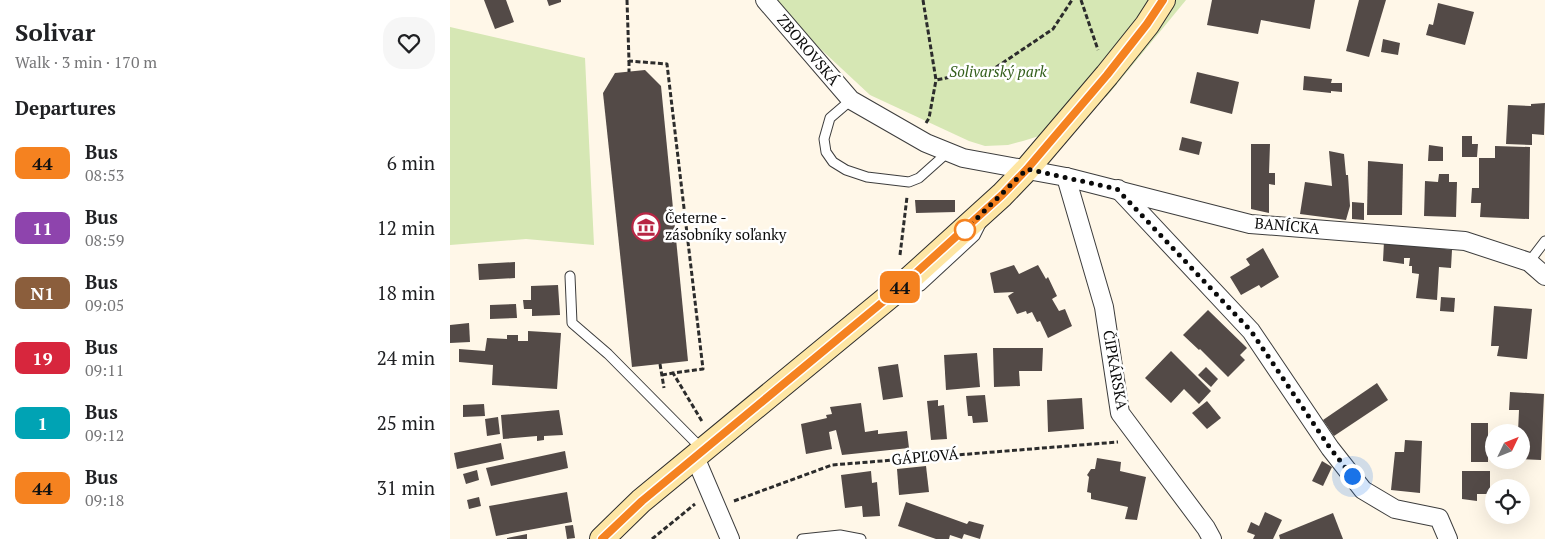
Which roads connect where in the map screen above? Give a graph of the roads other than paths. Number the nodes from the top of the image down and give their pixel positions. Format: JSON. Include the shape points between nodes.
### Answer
{"nodes":[{"id":1,"x":765,"y":0,"type":"edge"},
{"id":2,"x":1163,"y":0,"type":"edge"},
{"id":3,"x":850,"y":100,"type":"junction"},
{"id":4,"x":948,"y":153,"type":"junction"},
{"id":5,"x":1027,"y":169,"type":"junction"},
{"id":6,"x":1066,"y":177,"type":"junction"},
{"id":7,"x":1117,"y":189,"type":"junction"},
{"id":8,"x":1545,"y":241,"type":"edge"},
{"id":9,"x":1529,"y":262,"type":"junction"},
{"id":10,"x":570,"y":276,"type":"dead end"},
{"id":11,"x":1545,"y":276,"type":"edge"},
{"id":12,"x":896,"y":291,"type":"junction"},
{"id":13,"x":871,"y":298,"type":"dead end"},
{"id":14,"x":812,"y":348,"type":"dead end"},
{"id":15,"x":791,"y":378,"type":"junction"},
{"id":16,"x":704,"y":450,"type":"junction"},
{"id":17,"x":1445,"y":538,"type":"edge"},
{"id":18,"x":602,"y":539,"type":"edge"},
{"id":19,"x":730,"y":539,"type":"edge"},
{"id":20,"x":802,"y":539,"type":"edge"},
{"id":21,"x":861,"y":539,"type":"edge"},
{"id":22,"x":1212,"y":539,"type":"edge"}],
"edges":[{"from":1,"to":3,"type":"street","name":"ZBOROVSKÁ"},
{"from":2,"to":5,"type":"street","via":[[1107,75]]},
{"from":3,"to":4,"type":"street","name":"ZBOROVSKÁ"},
{"from":3,"to":4,"type":"lane","name":"ZBOROVSKÁ","via":[[830,118],[824,139],[826,152],[833,162],[846,170],[867,177],[909,182],[919,178]]},
{"from":4,"to":5,"type":"street","name":"ZBOROVSKÁ"},
{"from":5,"to":6,"type":"street","name":"BANÍCKA"},
{"from":5,"to":12,"type":"street","via":[[989,208]]},
{"from":6,"to":7,"type":"street","name":"BANÍCKA"},
{"from":6,"to":22,"type":"street","name":"ČIPKÁRSKA","via":[[1104,307],[1120,413]]},
{"from":7,"to":9,"type":"street","name":"BANÍCKA","via":[[1250,224],[1465,241]]},
{"from":7,"to":17,"type":"street","via":[[1251,331],[1362,490],[1395,509],[1439,518]]},
{"from":8,"to":9,"type":"lane"},
{"from":9,"to":11,"type":"street","name":"BANÍCKA"},
{"from":10,"to":16,"type":"lane","via":[[572,323],[608,354]]},
{"from":12,"to":13,"type":"lane"},
{"from":12,"to":15,"type":"street"},
{"from":14,"to":15,"type":"lane"},
{"from":15,"to":16,"type":"street"},
{"from":16,"to":18,"type":"street"},
{"from":16,"to":19,"type":"street","via":[[714,499]]},
{"from":20,"to":21,"type":"lane","via":[[840,535]]}]}
